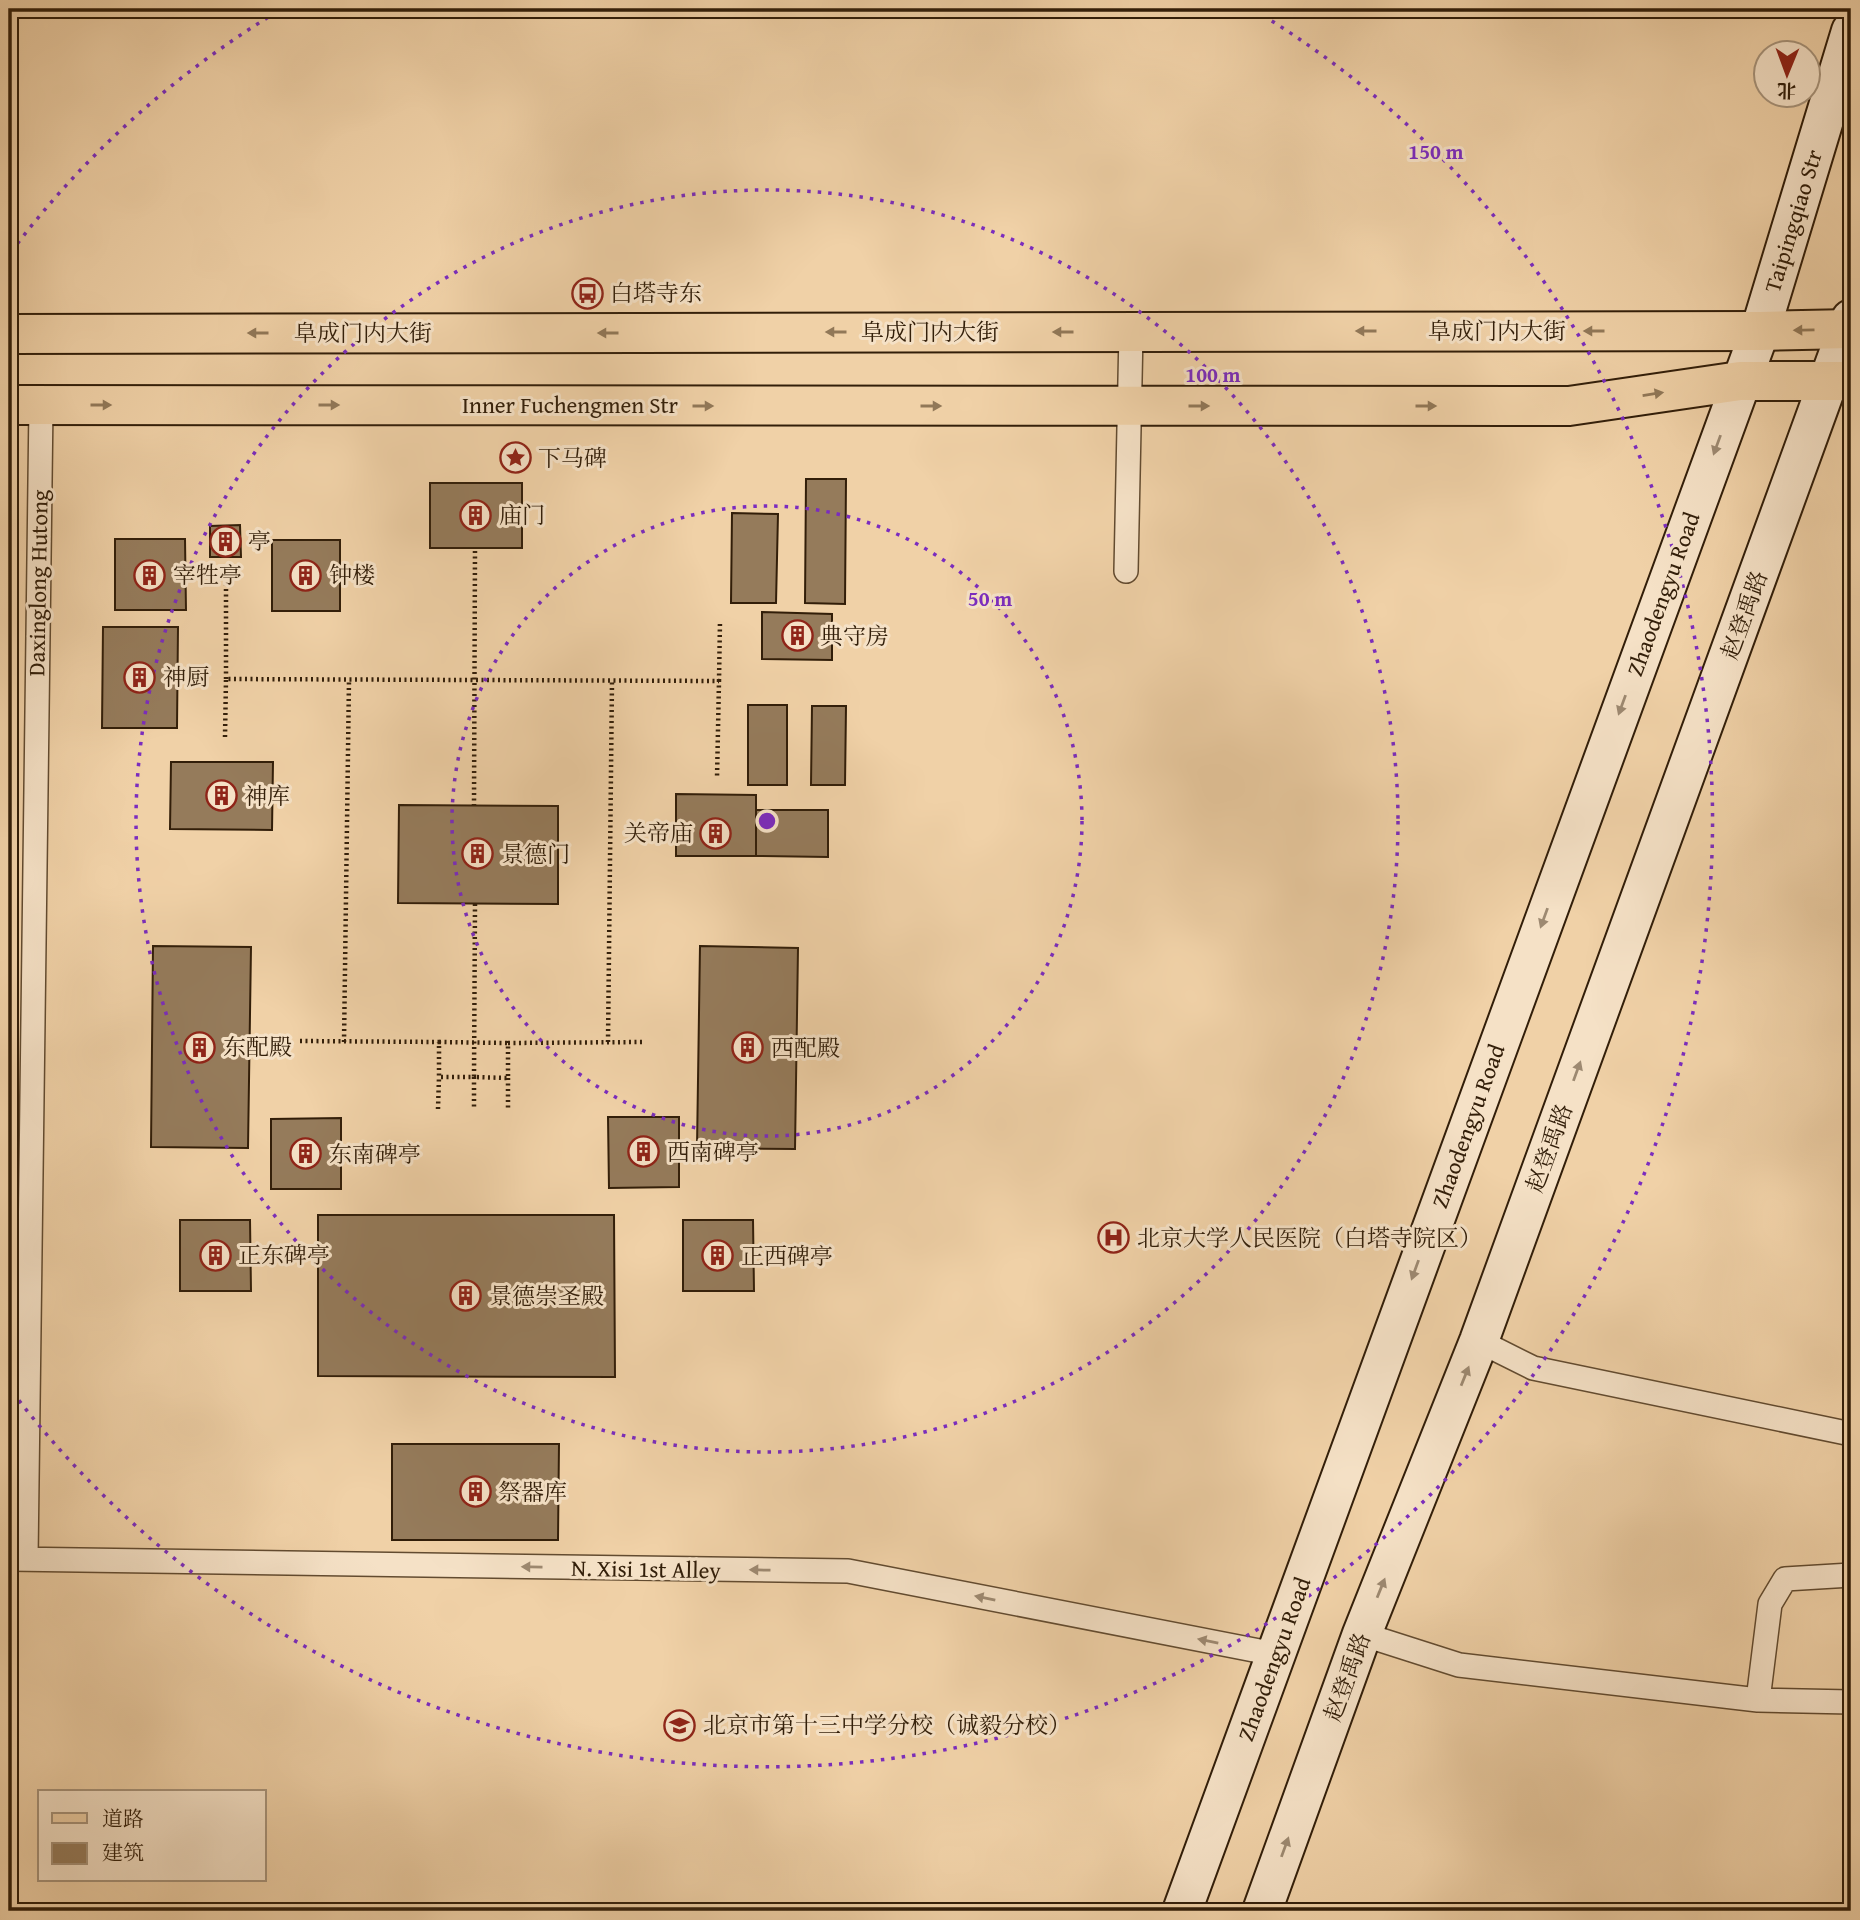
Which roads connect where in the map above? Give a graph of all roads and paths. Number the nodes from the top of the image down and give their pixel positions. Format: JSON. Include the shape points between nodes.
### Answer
{"nodes":[{"id":1,"x":1851,"y":31,"type":"edge"},
{"id":2,"x":1850,"y":325,"type":"edge"},
{"id":3,"x":1760,"y":331,"type":"junction"},
{"id":4,"x":1131,"y":332,"type":"junction"},
{"id":5,"x":9,"y":334,"type":"edge"},
{"id":6,"x":1740,"y":381,"type":"junction"},
{"id":7,"x":1841,"y":382,"type":"edge"},
{"id":8,"x":25,"y":405,"type":"edge"},
{"id":9,"x":1130,"y":406,"type":"junction"},
{"id":10,"x":475,"y":548,"type":"dead end"},
{"id":11,"x":1126,"y":571,"type":"dead end"},
{"id":12,"x":226,"y":583,"type":"dead end"},
{"id":13,"x":720,"y":621,"type":"dead end"},
{"id":14,"x":226,"y":679,"type":"junction"},
{"id":15,"x":349,"y":679,"type":"junction"},
{"id":16,"x":475,"y":680,"type":"junction"},
{"id":17,"x":612,"y":681,"type":"junction"},
{"id":18,"x":719,"y":681,"type":"junction"},
{"id":19,"x":225,"y":737,"type":"dead end"},
{"id":20,"x":717,"y":778,"type":"dead end"},
{"id":21,"x":474,"y":806,"type":"dead end"},
{"id":22,"x":475,"y":904,"type":"dead end"},
{"id":23,"x":300,"y":1041,"type":"dead end"},
{"id":24,"x":344,"y":1042,"type":"junction"},
{"id":25,"x":439,"y":1042,"type":"junction"},
{"id":26,"x":474,"y":1042,"type":"junction"},
{"id":27,"x":608,"y":1042,"type":"junction"},
{"id":28,"x":645,"y":1042,"type":"dead end"},
{"id":29,"x":508,"y":1043,"type":"junction"},
{"id":30,"x":439,"y":1077,"type":"junction"},
{"id":31,"x":474,"y":1077,"type":"junction"},
{"id":32,"x":508,"y":1078,"type":"junction"},
{"id":33,"x":438,"y":1109,"type":"dead end"},
{"id":34,"x":474,"y":1109,"type":"dead end"},
{"id":35,"x":508,"y":1109,"type":"dead end"},
{"id":36,"x":1479,"y":1341,"type":"junction"},
{"id":37,"x":1851,"y":1434,"type":"edge"},
{"id":38,"x":18,"y":1558,"type":"edge"},
{"id":39,"x":1851,"y":1575,"type":"edge"},
{"id":40,"x":1362,"y":1634,"type":"junction"},
{"id":41,"x":1275,"y":1654,"type":"junction"},
{"id":42,"x":1758,"y":1700,"type":"junction"},
{"id":43,"x":1851,"y":1702,"type":"edge"},
{"id":44,"x":1182,"y":1911,"type":"edge"},
{"id":45,"x":1262,"y":1911,"type":"edge"}],
"edges":[{"from":1,"to":3,"type":"main road","name":"Taipingqiao Str"},
{"from":2,"to":3,"type":"main road","name":"阜成门内大街","one_way":true},
{"from":2,"to":7,"type":"main road","name":"赵登禹路"},
{"from":3,"to":4,"type":"main road","name":"阜成门内大街","one_way":true},
{"from":3,"to":6,"type":"main road","name":"Taipingqiao Str"},
{"from":4,"to":5,"type":"main road","name":"阜成门内大街","one_way":true},
{"from":4,"to":9,"type":"lane"},
{"from":6,"to":7,"type":"main road"},
{"from":9,"to":6,"type":"main road","one_way":true,"via":[[1569,407]]},
{"from":6,"to":41,"type":"main road","name":"Zhaodengyu Road","one_way":true},
{"from":36,"to":7,"type":"main road","name":"赵登禹路","one_way":true},
{"from":8,"to":9,"type":"main road","name":"Inner Fuchengmen Str","one_way":true},
{"from":8,"to":38,"type":"lane","name":"Daxinglong Hutong"},
{"from":9,"to":11,"type":"lane"},
{"from":10,"to":16,"type":"path"},
{"from":12,"to":14,"type":"path"},
{"from":13,"to":18,"type":"path"},
{"from":14,"to":15,"type":"path"},
{"from":14,"to":19,"type":"path"},
{"from":15,"to":16,"type":"path"},
{"from":15,"to":24,"type":"path"},
{"from":16,"to":17,"type":"path"},
{"from":16,"to":21,"type":"path"},
{"from":17,"to":18,"type":"path"},
{"from":17,"to":27,"type":"path"},
{"from":18,"to":20,"type":"path"},
{"from":22,"to":26,"type":"path"},
{"from":23,"to":24,"type":"path"},
{"from":24,"to":25,"type":"path"},
{"from":25,"to":26,"type":"path"},
{"from":25,"to":30,"type":"path"},
{"from":26,"to":29,"type":"path"},
{"from":26,"to":31,"type":"path"},
{"from":27,"to":28,"type":"path"},
{"from":27,"to":29,"type":"path"},
{"from":29,"to":32,"type":"path"},
{"from":30,"to":31,"type":"path"},
{"from":30,"to":33,"type":"path"},
{"from":31,"to":32,"type":"path"},
{"from":31,"to":34,"type":"path"},
{"from":32,"to":35,"type":"path"},
{"from":36,"to":37,"type":"lane","via":[[1533,1368]]},
{"from":40,"to":36,"type":"main road","name":"赵登禹路","one_way":true},
{"from":41,"to":38,"type":"lane","name":"N. Xisi 1st Alley","one_way":true,"via":[[848,1571]]},
{"from":39,"to":42,"type":"lane","via":[[1785,1579],[1770,1604]]},
{"from":40,"to":42,"type":"lane","via":[[1459,1665]]},
{"from":45,"to":40,"type":"main road","name":"赵登禹路","one_way":true},
{"from":41,"to":44,"type":"main road","name":"Zhaodengyu Road"},
{"from":42,"to":43,"type":"lane"}]}
